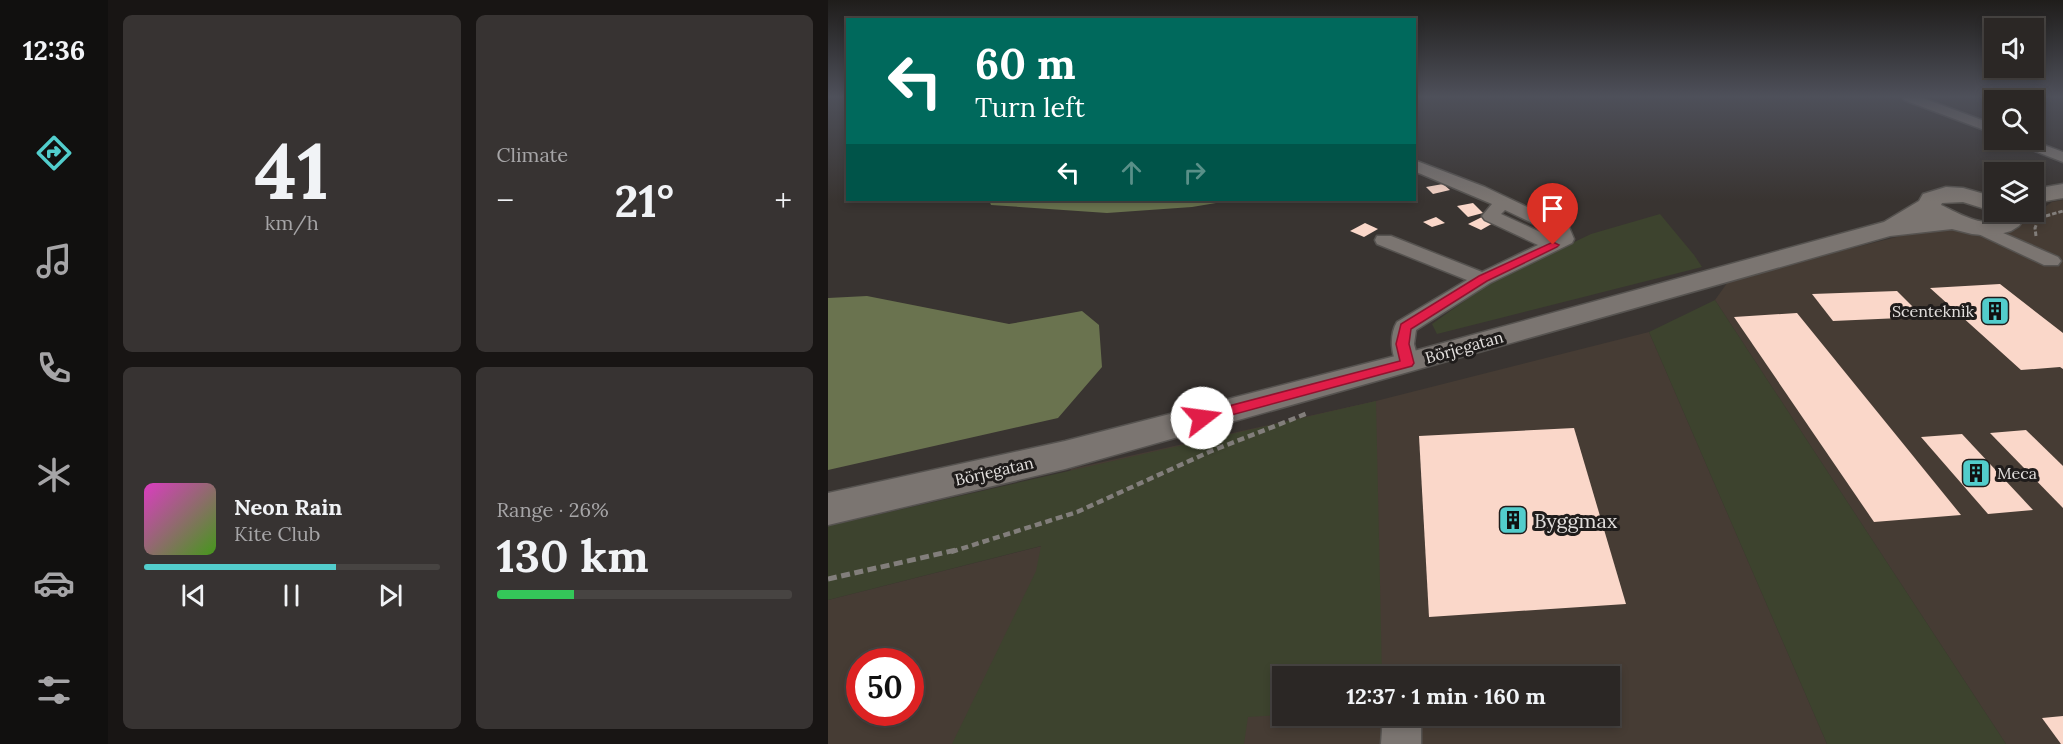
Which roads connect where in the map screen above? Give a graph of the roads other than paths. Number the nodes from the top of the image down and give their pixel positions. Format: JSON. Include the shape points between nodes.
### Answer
{"nodes":[{"id":1,"x":2044,"y":150,"type":"edge"},
{"id":2,"x":2063,"y":157,"type":"edge"},
{"id":3,"x":1416,"y":166,"type":"edge"},
{"id":4,"x":1465,"y":194,"type":"dead end"},
{"id":5,"x":1930,"y":204,"type":"junction"},
{"id":6,"x":1984,"y":205,"type":"edge"},
{"id":7,"x":1497,"y":209,"type":"junction"},
{"id":8,"x":1954,"y":221,"type":"junction"},
{"id":9,"x":1985,"y":222,"type":"edge"},
{"id":10,"x":2014,"y":222,"type":"edge"},
{"id":11,"x":1978,"y":227,"type":"junction"},
{"id":12,"x":1888,"y":229,"type":"junction"},
{"id":13,"x":1384,"y":240,"type":"dead end"},
{"id":14,"x":2057,"y":265,"type":"edge"},
{"id":15,"x":1483,"y":279,"type":"junction"},
{"id":16,"x":1407,"y":363,"type":"junction"},
{"id":17,"x":828,"y":509,"type":"edge"},
{"id":18,"x":1402,"y":726,"type":"edge"},
{"id":19,"x":1401,"y":744,"type":"edge"}],
"edges":[{"from":1,"to":2,"type":"street"},
{"from":3,"to":7,"type":"street"},
{"from":4,"to":7,"type":"street"},
{"from":5,"to":6,"type":"main road","name":"Börjegatan","via":[[1945,195]]},
{"from":5,"to":8,"type":"main road"},
{"from":5,"to":12,"type":"main road","name":"Börjegatan"},
{"from":7,"to":15,"type":"street","via":[[1563,231],[1565,239]]},
{"from":8,"to":11,"type":"main road"},
{"from":8,"to":12,"type":"main road","name":"Börjegatan"},
{"from":9,"to":11,"type":"main road"},
{"from":10,"to":14,"type":"street"},
{"from":11,"to":14,"type":"street"},
{"from":12,"to":16,"type":"main road","name":"Börjegatan"},
{"from":13,"to":15,"type":"street"},
{"from":15,"to":16,"type":"street","via":[[1405,327]]},
{"from":16,"to":17,"type":"main road","name":"Börjegatan","via":[[1065,455]]},
{"from":18,"to":19,"type":"street"}]}
